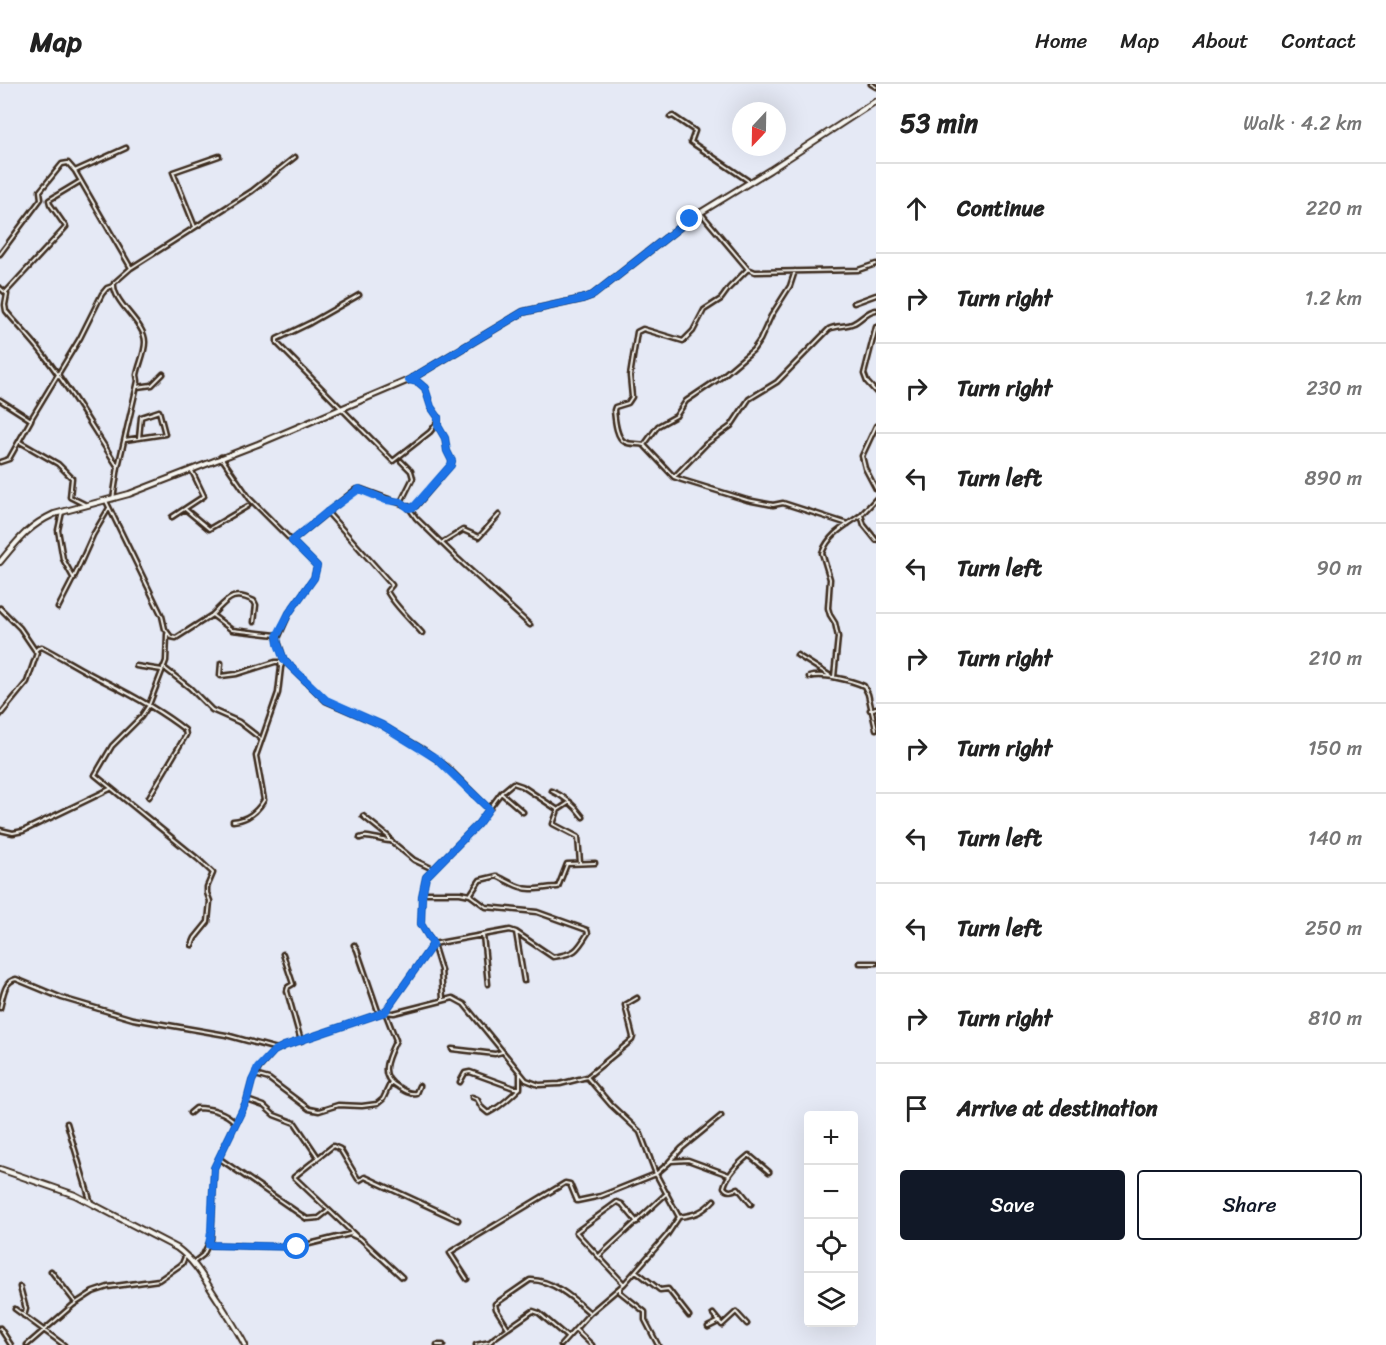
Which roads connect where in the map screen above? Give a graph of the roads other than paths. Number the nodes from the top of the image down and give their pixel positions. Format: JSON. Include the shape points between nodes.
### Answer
{"nodes":[{"id":1,"x":871,"y":84,"type":"edge"},
{"id":2,"x":876,"y":87,"type":"edge"},
{"id":3,"x":876,"y":101,"type":"edge"},
{"id":4,"x":670,"y":117,"type":"dead end"},
{"id":5,"x":126,"y":148,"type":"dead end"},
{"id":6,"x":219,"y":156,"type":"dead end"},
{"id":7,"x":295,"y":157,"type":"dead end"},
{"id":8,"x":75,"y":171,"type":"junction"},
{"id":9,"x":80,"y":182,"type":"junction"},
{"id":10,"x":750,"y":182,"type":"junction"},
{"id":11,"x":700,"y":212,"type":"junction"},
{"id":12,"x":195,"y":227,"type":"junction"},
{"id":13,"x":0,"y":254,"type":"edge"},
{"id":14,"x":876,"y":264,"type":"edge"},
{"id":15,"x":131,"y":268,"type":"junction"},
{"id":16,"x":748,"y":269,"type":"junction"},
{"id":17,"x":795,"y":271,"type":"junction"},
{"id":18,"x":113,"y":286,"type":"junction"},
{"id":19,"x":0,"y":288,"type":"edge"},
{"id":20,"x":6,"y":292,"type":"junction"},
{"id":21,"x":358,"y":295,"type":"dead end"},
{"id":22,"x":876,"y":295,"type":"edge"},
{"id":23,"x":854,"y":303,"type":"dead end"},
{"id":24,"x":876,"y":310,"type":"edge"},
{"id":25,"x":876,"y":327,"type":"edge"},
{"id":26,"x":163,"y":374,"type":"dead end"},
{"id":27,"x":58,"y":375,"type":"junction"},
{"id":28,"x":409,"y":380,"type":"junction"},
{"id":29,"x":137,"y":387,"type":"junction"},
{"id":30,"x":876,"y":392,"type":"edge"},
{"id":31,"x":0,"y":400,"type":"edge"},
{"id":32,"x":341,"y":409,"type":"junction"},
{"id":33,"x":31,"y":419,"type":"junction"},
{"id":34,"x":437,"y":423,"type":"junction"},
{"id":35,"x":876,"y":426,"type":"edge"},
{"id":36,"x":139,"y":438,"type":"junction"},
{"id":37,"x":125,"y":440,"type":"junction"},
{"id":38,"x":20,"y":442,"type":"junction"},
{"id":39,"x":644,"y":446,"type":"junction"},
{"id":40,"x":221,"y":457,"type":"junction"},
{"id":41,"x":401,"y":461,"type":"dead end"},
{"id":42,"x":0,"y":462,"type":"edge"},
{"id":43,"x":118,"y":467,"type":"junction"},
{"id":44,"x":191,"y":469,"type":"junction"},
{"id":45,"x":674,"y":477,"type":"junction"},
{"id":46,"x":876,"y":489,"type":"edge"},
{"id":47,"x":113,"y":499,"type":"junction"},
{"id":48,"x":876,"y":499,"type":"edge"},
{"id":49,"x":106,"y":501,"type":"junction"},
{"id":50,"x":401,"y":502,"type":"junction"},
{"id":51,"x":85,"y":506,"type":"junction"},
{"id":52,"x":248,"y":506,"type":"dead end"},
{"id":53,"x":109,"y":508,"type":"junction"},
{"id":54,"x":409,"y":508,"type":"junction"},
{"id":55,"x":185,"y":509,"type":"junction"},
{"id":56,"x":62,"y":512,"type":"junction"},
{"id":57,"x":327,"y":512,"type":"junction"},
{"id":58,"x":499,"y":515,"type":"dead end"},
{"id":59,"x":861,"y":515,"type":"junction"},
{"id":60,"x":172,"y":517,"type":"dead end"},
{"id":61,"x":848,"y":524,"type":"junction"},
{"id":62,"x":876,"y":540,"type":"edge"},
{"id":63,"x":292,"y":541,"type":"junction"},
{"id":64,"x":442,"y":543,"type":"junction"},
{"id":65,"x":0,"y":562,"type":"edge"},
{"id":66,"x":74,"y":579,"type":"junction"},
{"id":67,"x":0,"y":608,"type":"edge"},
{"id":68,"x":58,"y":608,"type":"dead end"},
{"id":69,"x":212,"y":615,"type":"junction"},
{"id":70,"x":254,"y":622,"type":"dead end"},
{"id":71,"x":530,"y":625,"type":"dead end"},
{"id":72,"x":165,"y":629,"type":"junction"},
{"id":73,"x":422,"y":633,"type":"dead end"},
{"id":74,"x":277,"y":636,"type":"junction"},
{"id":75,"x":35,"y":651,"type":"junction"},
{"id":76,"x":797,"y":655,"type":"dead end"},
{"id":77,"x":284,"y":660,"type":"junction"},
{"id":78,"x":221,"y":663,"type":"dead end"},
{"id":79,"x":136,"y":666,"type":"dead end"},
{"id":80,"x":281,"y":667,"type":"junction"},
{"id":81,"x":163,"y":669,"type":"junction"},
{"id":82,"x":829,"y":675,"type":"junction"},
{"id":83,"x":809,"y":677,"type":"dead end"},
{"id":84,"x":834,"y":677,"type":"junction"},
{"id":85,"x":149,"y":705,"type":"junction"},
{"id":86,"x":876,"y":708,"type":"edge"},
{"id":87,"x":870,"y":710,"type":"junction"},
{"id":88,"x":0,"y":715,"type":"edge"},
{"id":89,"x":876,"y":729,"type":"edge"},
{"id":90,"x":261,"y":738,"type":"junction"},
{"id":91,"x":110,"y":789,"type":"junction"},
{"id":92,"x":552,"y":791,"type":"dead end"},
{"id":93,"x":501,"y":793,"type":"junction"},
{"id":94,"x":149,"y":797,"type":"dead end"},
{"id":95,"x":570,"y":802,"type":"junction"},
{"id":96,"x":489,"y":809,"type":"junction"},
{"id":97,"x":558,"y":810,"type":"junction"},
{"id":98,"x":523,"y":812,"type":"dead end"},
{"id":99,"x":363,"y":816,"type":"dead end"},
{"id":100,"x":583,"y":817,"type":"dead end"},
{"id":101,"x":233,"y":821,"type":"dead end"},
{"id":102,"x":0,"y":830,"type":"edge"},
{"id":103,"x":360,"y":837,"type":"dead end"},
{"id":104,"x":388,"y":841,"type":"junction"},
{"id":105,"x":580,"y":863,"type":"junction"},
{"id":106,"x":595,"y":863,"type":"dead end"},
{"id":107,"x":433,"y":869,"type":"junction"},
{"id":108,"x":423,"y":893,"type":"junction"},
{"id":109,"x":470,"y":895,"type":"junction"},
{"id":110,"x":516,"y":932,"type":"junction"},
{"id":111,"x":483,"y":935,"type":"junction"},
{"id":112,"x":433,"y":944,"type":"junction"},
{"id":113,"x":192,"y":945,"type":"dead end"},
{"id":114,"x":354,"y":945,"type":"dead end"},
{"id":115,"x":283,"y":954,"type":"dead end"},
{"id":116,"x":860,"y":963,"type":"dead end"},
{"id":117,"x":876,"y":963,"type":"edge"},
{"id":118,"x":524,"y":981,"type":"dead end"},
{"id":119,"x":488,"y":984,"type":"dead end"},
{"id":120,"x":638,"y":998,"type":"dead end"},
{"id":121,"x":443,"y":999,"type":"junction"},
{"id":122,"x":0,"y":1008,"type":"edge"},
{"id":123,"x":385,"y":1012,"type":"junction"},
{"id":124,"x":380,"y":1014,"type":"junction"},
{"id":125,"x":301,"y":1041,"type":"junction"},
{"id":126,"x":277,"y":1049,"type":"junction"},
{"id":127,"x":452,"y":1049,"type":"dead end"},
{"id":128,"x":502,"y":1052,"type":"junction"},
{"id":129,"x":520,"y":1071,"type":"junction"},
{"id":130,"x":255,"y":1075,"type":"junction"},
{"id":131,"x":587,"y":1077,"type":"junction"},
{"id":132,"x":391,"y":1082,"type":"junction"},
{"id":133,"x":460,"y":1082,"type":"dead end"},
{"id":134,"x":419,"y":1086,"type":"dead end"},
{"id":135,"x":520,"y":1088,"type":"junction"},
{"id":136,"x":472,"y":1097,"type":"dead end"},
{"id":137,"x":247,"y":1100,"type":"junction"},
{"id":138,"x":190,"y":1113,"type":"dead end"},
{"id":139,"x":721,"y":1116,"type":"dead end"},
{"id":140,"x":235,"y":1122,"type":"junction"},
{"id":141,"x":67,"y":1123,"type":"dead end"},
{"id":142,"x":318,"y":1157,"type":"junction"},
{"id":143,"x":218,"y":1159,"type":"junction"},
{"id":144,"x":669,"y":1162,"type":"junction"},
{"id":145,"x":0,"y":1170,"type":"edge"},
{"id":146,"x":769,"y":1172,"type":"dead end"},
{"id":147,"x":657,"y":1174,"type":"junction"},
{"id":148,"x":729,"y":1175,"type":"junction"},
{"id":149,"x":667,"y":1193,"type":"junction"},
{"id":150,"x":714,"y":1200,"type":"dead end"},
{"id":151,"x":91,"y":1203,"type":"junction"},
{"id":152,"x":751,"y":1204,"type":"dead end"},
{"id":153,"x":328,"y":1211,"type":"junction"},
{"id":154,"x":679,"y":1217,"type":"junction"},
{"id":155,"x":458,"y":1220,"type":"dead end"},
{"id":156,"x":637,"y":1222,"type":"junction"},
{"id":157,"x":356,"y":1236,"type":"junction"},
{"id":158,"x":209,"y":1245,"type":"junction"},
{"id":159,"x":185,"y":1254,"type":"junction"},
{"id":160,"x":598,"y":1257,"type":"junction"},
{"id":161,"x":194,"y":1263,"type":"junction"},
{"id":162,"x":51,"y":1270,"type":"dead end"},
{"id":163,"x":636,"y":1271,"type":"junction"},
{"id":164,"x":402,"y":1277,"type":"dead end"},
{"id":165,"x":467,"y":1279,"type":"dead end"},
{"id":166,"x":624,"y":1284,"type":"junction"},
{"id":167,"x":20,"y":1287,"type":"dead end"},
{"id":168,"x":620,"y":1288,"type":"junction"},
{"id":169,"x":76,"y":1303,"type":"junction"},
{"id":170,"x":15,"y":1309,"type":"dead end"},
{"id":171,"x":590,"y":1313,"type":"junction"},
{"id":172,"x":713,"y":1314,"type":"dead end"},
{"id":173,"x":24,"y":1316,"type":"junction"},
{"id":174,"x":689,"y":1316,"type":"dead end"},
{"id":175,"x":717,"y":1322,"type":"junction"},
{"id":176,"x":747,"y":1324,"type":"dead end"},
{"id":177,"x":0,"y":1328,"type":"edge"},
{"id":178,"x":508,"y":1328,"type":"junction"},
{"id":179,"x":708,"y":1328,"type":"dead end"},
{"id":180,"x":44,"y":1330,"type":"junction"},
{"id":181,"x":576,"y":1330,"type":"junction"},
{"id":182,"x":567,"y":1337,"type":"junction"},
{"id":183,"x":490,"y":1342,"type":"junction"},
{"id":184,"x":11,"y":1345,"type":"edge"},
{"id":185,"x":27,"y":1345,"type":"edge"},
{"id":186,"x":64,"y":1345,"type":"edge"},
{"id":187,"x":245,"y":1345,"type":"edge"},
{"id":188,"x":437,"y":1345,"type":"edge"},
{"id":189,"x":442,"y":1345,"type":"edge"},
{"id":190,"x":476,"y":1345,"type":"edge"},
{"id":191,"x":493,"y":1345,"type":"edge"},
{"id":192,"x":561,"y":1345,"type":"edge"},
{"id":193,"x":592,"y":1345,"type":"edge"},
{"id":194,"x":658,"y":1345,"type":"edge"}],
"edges":[{"from":1,"to":2,"type":"street"},
{"from":3,"to":10,"type":"street"},
{"from":4,"to":10,"type":"street","via":[[695,131],[691,142]]},
{"from":5,"to":8,"type":"street"},
{"from":6,"to":12,"type":"street","via":[[172,171]]},
{"from":7,"to":12,"type":"street","via":[[252,191]]},
{"from":8,"to":9,"type":"street"},
{"from":8,"to":13,"type":"street","via":[[68,163],[62,164],[40,190],[41,199]]},
{"from":9,"to":15,"type":"street"},
{"from":9,"to":20,"type":"street","via":[[50,200],[66,226]]},
{"from":10,"to":11,"type":"street"},
{"from":11,"to":16,"type":"street"},
{"from":11,"to":28,"type":"street","via":[[593,295],[523,312]]},
{"from":12,"to":15,"type":"street"},
{"from":14,"to":17,"type":"street","via":[[858,270]]},
{"from":15,"to":18,"type":"street"},
{"from":16,"to":17,"type":"street","via":[[760,273]]},
{"from":16,"to":39,"type":"street","via":[[723,298],[704,310],[683,341],[643,329],[637,332],[630,376],[632,397],[614,410],[621,439],[626,444]]},
{"from":17,"to":39,"type":"street","via":[[753,350],[687,401],[676,416],[658,426]]},
{"from":18,"to":27,"type":"street","via":[[102,294]]},
{"from":18,"to":29,"type":"street","via":[[144,338]]},
{"from":19,"to":20,"type":"street"},
{"from":20,"to":27,"type":"street","via":[[6,312]]},
{"from":21,"to":32,"type":"street","via":[[276,341]]},
{"from":22,"to":23,"type":"street"},
{"from":24,"to":45,"type":"street","via":[[851,325],[829,329],[779,381],[749,399],[731,426],[706,444]]},
{"from":25,"to":30,"type":"street","via":[[864,374]]},
{"from":26,"to":29,"type":"street","via":[[152,385]]},
{"from":27,"to":33,"type":"street"},
{"from":27,"to":43,"type":"street"},
{"from":28,"to":32,"type":"street"},
{"from":28,"to":34,"type":"street","via":[[425,388]]},
{"from":29,"to":37,"type":"street"},
{"from":31,"to":33,"type":"street"},
{"from":32,"to":34,"type":"street","via":[[393,461]]},
{"from":32,"to":40,"type":"street"},
{"from":33,"to":38,"type":"street"},
{"from":34,"to":54,"type":"street","via":[[452,463],[416,506]]},
{"from":35,"to":46,"type":"street","via":[[862,456]]},
{"from":36,"to":36,"type":"street","via":[[165,434],[159,411],[141,417]]},
{"from":36,"to":37,"type":"street"},
{"from":37,"to":43,"type":"street"},
{"from":38,"to":42,"type":"street","via":[[9,459]]},
{"from":38,"to":51,"type":"street","via":[[70,473],[70,497]]},
{"from":39,"to":45,"type":"street"},
{"from":40,"to":44,"type":"street"},
{"from":40,"to":63,"type":"street","via":[[250,499]]},
{"from":41,"to":50,"type":"street","via":[[413,478]]},
{"from":43,"to":47,"type":"street"},
{"from":44,"to":47,"type":"street"},
{"from":44,"to":55,"type":"street","via":[[204,496]]},
{"from":45,"to":61,"type":"street","via":[[747,500],[783,503]]},
{"from":47,"to":49,"type":"street"},
{"from":48,"to":59,"type":"street"},
{"from":49,"to":51,"type":"street"},
{"from":49,"to":53,"type":"street"},
{"from":50,"to":54,"type":"street"},
{"from":50,"to":57,"type":"street","via":[[359,489]]},
{"from":51,"to":56,"type":"street"},
{"from":52,"to":55,"type":"street","via":[[208,529]]},
{"from":53,"to":66,"type":"street"},
{"from":53,"to":72,"type":"street"},
{"from":54,"to":64,"type":"street"},
{"from":55,"to":60,"type":"street"},
{"from":56,"to":65,"type":"street","via":[[27,530]]},
{"from":56,"to":66,"type":"street","via":[[58,530],[63,559]]},
{"from":57,"to":63,"type":"street"},
{"from":57,"to":73,"type":"street","via":[[392,585],[387,591],[392,600]]},
{"from":58,"to":64,"type":"street","via":[[481,537],[463,530]]},
{"from":59,"to":61,"type":"street"},
{"from":59,"to":62,"type":"street"},
{"from":61,"to":84,"type":"street","via":[[830,538],[822,553],[830,579],[828,608],[838,637]]},
{"from":63,"to":74,"type":"street","via":[[317,566],[314,578]]},
{"from":64,"to":71,"type":"street"},
{"from":66,"to":68,"type":"street"},
{"from":67,"to":75,"type":"street"},
{"from":69,"to":70,"type":"street","via":[[229,598],[239,595],[254,601]]},
{"from":69,"to":72,"type":"street","via":[[176,638]]},
{"from":69,"to":74,"type":"street","via":[[232,630]]},
{"from":72,"to":81,"type":"street","via":[[167,654]]},
{"from":74,"to":77,"type":"street"},
{"from":75,"to":85,"type":"street","via":[[42,647]]},
{"from":75,"to":88,"type":"street","via":[[27,682]]},
{"from":76,"to":82,"type":"street"},
{"from":77,"to":80,"type":"street"},
{"from":77,"to":96,"type":"street","via":[[326,700],[382,725],[437,759]]},
{"from":78,"to":80,"type":"street","via":[[221,676],[275,662],[280,662]]},
{"from":79,"to":81,"type":"street"},
{"from":80,"to":90,"type":"street","via":[[278,693]]},
{"from":81,"to":85,"type":"street"},
{"from":81,"to":90,"type":"street","via":[[212,710]]},
{"from":82,"to":83,"type":"street"},
{"from":82,"to":84,"type":"street"},
{"from":84,"to":87,"type":"street","via":[[864,686]]},
{"from":85,"to":91,"type":"street","via":[[95,773]]},
{"from":85,"to":94,"type":"street","via":[[186,734]]},
{"from":86,"to":87,"type":"street"},
{"from":87,"to":89,"type":"street"},
{"from":90,"to":101,"type":"street","via":[[256,763],[264,800],[251,815]]},
{"from":91,"to":102,"type":"street","via":[[23,831]]},
{"from":91,"to":113,"type":"street","via":[[213,873],[207,893],[208,922]]},
{"from":92,"to":95,"type":"street"},
{"from":93,"to":96,"type":"street"},
{"from":93,"to":97,"type":"street","via":[[513,783],[518,784]]},
{"from":93,"to":98,"type":"street"},
{"from":95,"to":97,"type":"street"},
{"from":95,"to":100,"type":"street"},
{"from":96,"to":107,"type":"street"},
{"from":97,"to":105,"type":"street","via":[[553,824],[578,837]]},
{"from":99,"to":104,"type":"street","via":[[389,837]]},
{"from":103,"to":104,"type":"street"},
{"from":104,"to":107,"type":"street"},
{"from":105,"to":106,"type":"street"},
{"from":105,"to":109,"type":"street","via":[[567,864],[558,888],[523,888],[497,876],[480,880]]},
{"from":107,"to":108,"type":"street","via":[[426,877]]},
{"from":108,"to":109,"type":"street"},
{"from":108,"to":112,"type":"street","via":[[421,924]]},
{"from":109,"to":110,"type":"street","via":[[486,907],[537,912],[588,933],[577,950],[553,957]]},
{"from":110,"to":111,"type":"street"},
{"from":110,"to":118,"type":"street"},
{"from":111,"to":112,"type":"street"},
{"from":111,"to":119,"type":"street"},
{"from":112,"to":121,"type":"street","via":[[441,970]]},
{"from":112,"to":123,"type":"street"},
{"from":114,"to":124,"type":"street"},
{"from":115,"to":125,"type":"street","via":[[293,984],[287,991]]},
{"from":116,"to":117,"type":"street"},
{"from":120,"to":131,"type":"street","via":[[625,1005],[632,1040]]},
{"from":121,"to":123,"type":"street"},
{"from":121,"to":128,"type":"street","via":[[453,998],[464,1004]]},
{"from":122,"to":126,"type":"street","via":[[6,987],[16,979],[62,998],[139,1020],[223,1034]]},
{"from":123,"to":124,"type":"street"},
{"from":123,"to":132,"type":"street","via":[[396,1040],[385,1065]]},
{"from":124,"to":125,"type":"street"},
{"from":125,"to":126,"type":"street"},
{"from":126,"to":130,"type":"street"},
{"from":127,"to":128,"type":"street"},
{"from":128,"to":129,"type":"street"},
{"from":129,"to":131,"type":"street","via":[[529,1083],[546,1086]]},
{"from":129,"to":135,"type":"street"},
{"from":130,"to":132,"type":"street","via":[[269,1079],[309,1110],[319,1111],[338,1105],[377,1104]]},
{"from":130,"to":137,"type":"street"},
{"from":131,"to":147,"type":"street","via":[[640,1132]]},
{"from":132,"to":134,"type":"street","via":[[412,1094]]},
{"from":133,"to":135,"type":"street","via":[[470,1072]]},
{"from":135,"to":136,"type":"street","via":[[488,1113]]},
{"from":137,"to":140,"type":"street"},
{"from":137,"to":142,"type":"street","via":[[295,1123]]},
{"from":138,"to":140,"type":"street","via":[[196,1108],[207,1108]]},
{"from":139,"to":144,"type":"street"},
{"from":140,"to":143,"type":"street"},
{"from":141,"to":151,"type":"street"},
{"from":142,"to":153,"type":"street","via":[[294,1177]]},
{"from":142,"to":155,"type":"street","via":[[336,1147],[358,1179],[365,1177]]},
{"from":143,"to":153,"type":"street","via":[[307,1219],[319,1218]]},
{"from":143,"to":158,"type":"street","via":[[213,1174]]},
{"from":144,"to":147,"type":"street"},
{"from":144,"to":148,"type":"street","via":[[688,1160]]},
{"from":145,"to":151,"type":"street"},
{"from":146,"to":148,"type":"street","via":[[750,1155]]},
{"from":147,"to":149,"type":"street"},
{"from":147,"to":165,"type":"street","via":[[577,1201],[570,1184],[565,1184],[457,1246],[450,1253]]},
{"from":148,"to":152,"type":"street","via":[[724,1187],[731,1191],[738,1188]]},
{"from":149,"to":154,"type":"street"},
{"from":149,"to":156,"type":"street"},
{"from":150,"to":154,"type":"street","via":[[696,1215]]},
{"from":151,"to":159,"type":"street"},
{"from":153,"to":157,"type":"street"},
{"from":154,"to":163,"type":"street"},
{"from":156,"to":160,"type":"street"},
{"from":156,"to":160,"type":"street","via":[[617,1202],[577,1230]]},
{"from":157,"to":158,"type":"street","via":[[338,1236],[291,1248]]},
{"from":157,"to":164,"type":"street"},
{"from":158,"to":161,"type":"street"},
{"from":159,"to":161,"type":"street"},
{"from":159,"to":169,"type":"street","via":[[182,1264],[159,1280],[96,1290]]},
{"from":160,"to":166,"type":"street"},
{"from":161,"to":187,"type":"street"},
{"from":162,"to":169,"type":"street"},
{"from":163,"to":166,"type":"street"},
{"from":163,"to":174,"type":"street","via":[[660,1290],[668,1289]]},
{"from":166,"to":168,"type":"street"},
{"from":167,"to":173,"type":"street","via":[[27,1309]]},
{"from":168,"to":171,"type":"street"},
{"from":168,"to":194,"type":"street","via":[[645,1312]]},
{"from":169,"to":180,"type":"street"},
{"from":170,"to":173,"type":"street"},
{"from":171,"to":178,"type":"street","via":[[563,1292],[530,1280],[495,1304]]},
{"from":171,"to":181,"type":"street"},
{"from":172,"to":175,"type":"street"},
{"from":173,"to":180,"type":"street"},
{"from":175,"to":176,"type":"street","via":[[722,1325],[736,1312]]},
{"from":175,"to":179,"type":"street"},
{"from":177,"to":184,"type":"street"},
{"from":178,"to":182,"type":"street","via":[[536,1311]]},
{"from":178,"to":183,"type":"street"},
{"from":180,"to":185,"type":"street"},
{"from":180,"to":186,"type":"street"},
{"from":181,"to":182,"type":"street"},
{"from":181,"to":193,"type":"street"},
{"from":182,"to":192,"type":"street"},
{"from":183,"to":190,"type":"street"},
{"from":183,"to":191,"type":"street"},
{"from":188,"to":189,"type":"street"}]}
